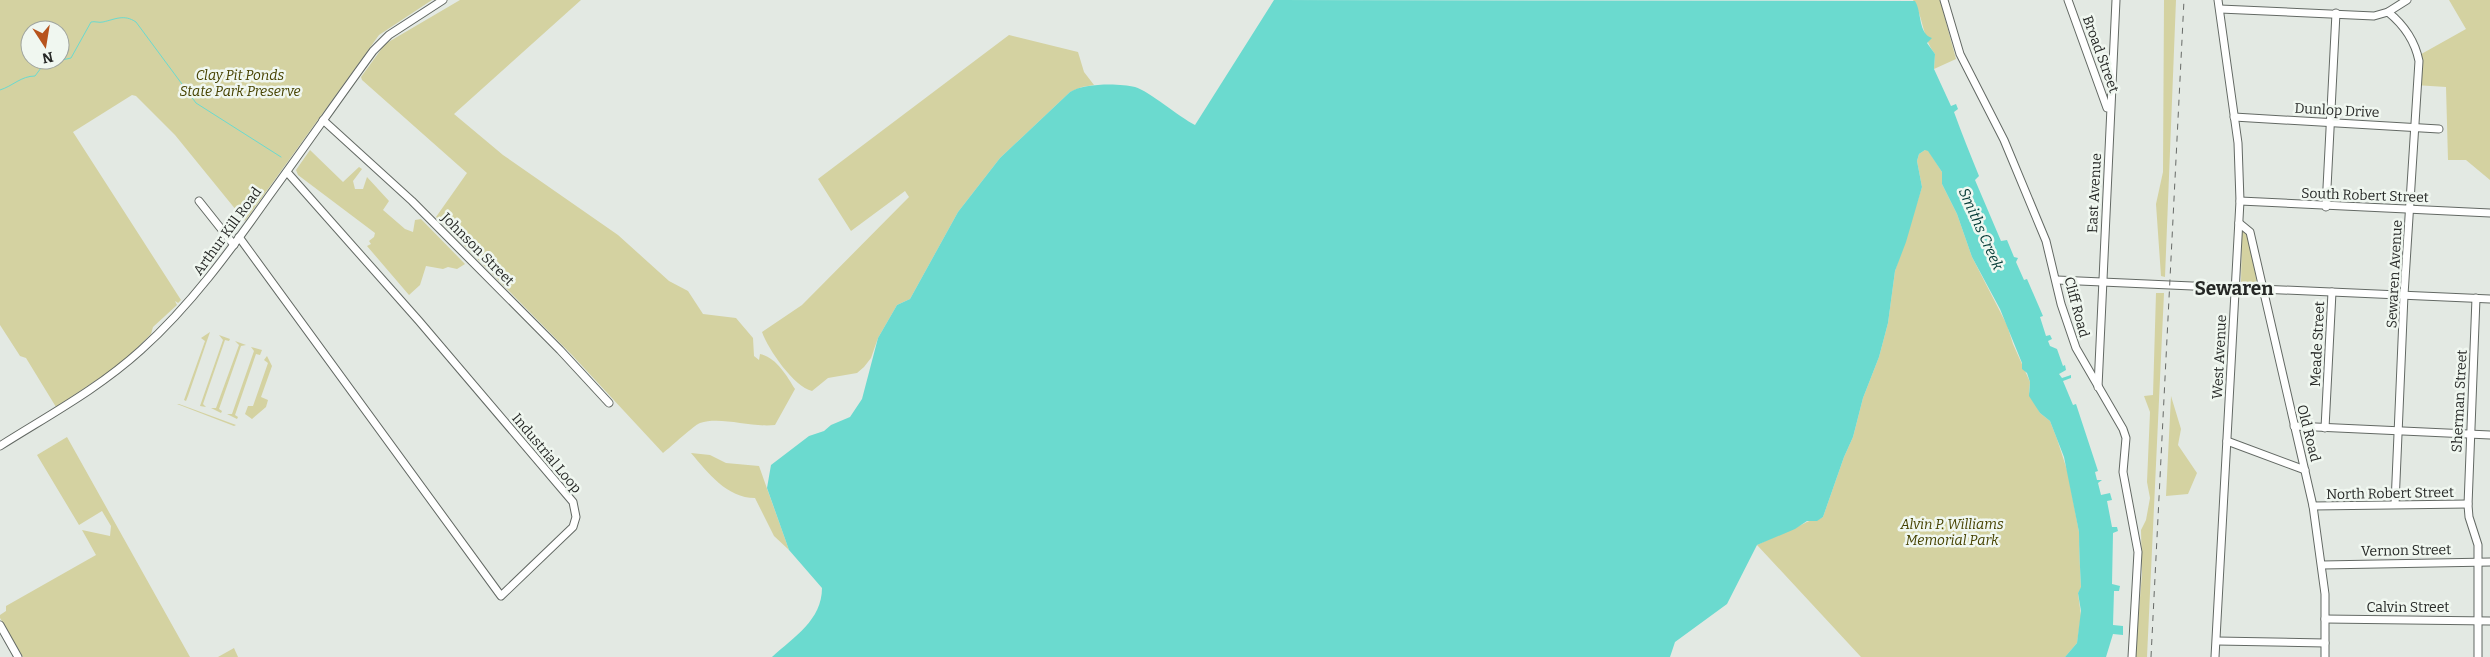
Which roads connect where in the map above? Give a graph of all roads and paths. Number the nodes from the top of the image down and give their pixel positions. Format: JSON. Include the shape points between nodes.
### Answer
{"nodes":[{"id":1,"x":443,"y":0,"type":"edge"},
{"id":2,"x":1944,"y":0,"type":"edge"},
{"id":3,"x":2068,"y":0,"type":"edge"},
{"id":4,"x":2116,"y":0,"type":"edge"},
{"id":5,"x":2218,"y":0,"type":"edge"},
{"id":6,"x":2407,"y":0,"type":"edge"},
{"id":7,"x":2220,"y":9,"type":"junction"},
{"id":8,"x":2388,"y":12,"type":"junction"},
{"id":9,"x":2336,"y":13,"type":"junction"},
{"id":10,"x":2234,"y":117,"type":"junction"},
{"id":11,"x":2109,"y":118,"type":"junction"},
{"id":12,"x":324,"y":120,"type":"junction"},
{"id":13,"x":2329,"y":122,"type":"junction"},
{"id":14,"x":2415,"y":128,"type":"junction"},
{"id":15,"x":2439,"y":129,"type":"dead end"},
{"id":16,"x":286,"y":172,"type":"junction"},
{"id":17,"x":199,"y":201,"type":"dead end"},
{"id":18,"x":2240,"y":201,"type":"junction"},
{"id":19,"x":2326,"y":207,"type":"junction"},
{"id":20,"x":2410,"y":210,"type":"junction"},
{"id":21,"x":2490,"y":213,"type":"edge"},
{"id":22,"x":2239,"y":223,"type":"junction"},
{"id":23,"x":239,"y":238,"type":"junction"},
{"id":24,"x":234,"y":245,"type":"junction"},
{"id":25,"x":2057,"y":280,"type":"junction"},
{"id":26,"x":2102,"y":281,"type":"junction"},
{"id":27,"x":2235,"y":287,"type":"junction"},
{"id":28,"x":2262,"y":288,"type":"junction"},
{"id":29,"x":2332,"y":292,"type":"junction"},
{"id":30,"x":2404,"y":295,"type":"junction"},
{"id":31,"x":2476,"y":298,"type":"junction"},
{"id":32,"x":2490,"y":299,"type":"edge"},
{"id":33,"x":2098,"y":388,"type":"junction"},
{"id":34,"x":609,"y":403,"type":"dead end"},
{"id":35,"x":2294,"y":426,"type":"junction"},
{"id":36,"x":2326,"y":428,"type":"junction"},
{"id":37,"x":2398,"y":431,"type":"junction"},
{"id":38,"x":2470,"y":434,"type":"junction"},
{"id":39,"x":2490,"y":435,"type":"edge"},
{"id":40,"x":2226,"y":441,"type":"junction"},
{"id":41,"x":0,"y":446,"type":"edge"},
{"id":42,"x":2305,"y":470,"type":"junction"},
{"id":43,"x":2395,"y":504,"type":"junction"},
{"id":44,"x":2468,"y":504,"type":"junction"},
{"id":45,"x":2313,"y":506,"type":"junction"},
{"id":46,"x":2478,"y":561,"type":"junction"},
{"id":47,"x":2490,"y":562,"type":"edge"},
{"id":48,"x":2322,"y":564,"type":"junction"},
{"id":49,"x":2325,"y":619,"type":"junction"},
{"id":50,"x":2478,"y":620,"type":"junction"},
{"id":51,"x":2490,"y":621,"type":"edge"},
{"id":52,"x":0,"y":625,"type":"edge"},
{"id":53,"x":2217,"y":640,"type":"junction"},
{"id":54,"x":2325,"y":643,"type":"junction"},
{"id":55,"x":18,"y":657,"type":"edge"},
{"id":56,"x":2132,"y":657,"type":"edge"},
{"id":57,"x":2215,"y":657,"type":"edge"},
{"id":58,"x":2325,"y":657,"type":"edge"},
{"id":59,"x":2478,"y":657,"type":"edge"}],
"edges":[{"from":1,"to":12,"type":"street","name":"Arthur Kill Road","via":[[382,41]]},
{"from":2,"to":25,"type":"street","name":"Cliff Road","via":[[1957,46],[2004,140],[2046,241]]},
{"from":3,"to":11,"type":"street","name":"Broad Street","via":[[2104,94]]},
{"from":4,"to":11,"type":"street","name":"East Avenue"},
{"from":5,"to":7,"type":"street","name":"West Avenue"},
{"from":6,"to":8,"type":"street"},
{"from":7,"to":9,"type":"street"},
{"from":7,"to":10,"type":"street","name":"West Avenue"},
{"from":8,"to":9,"type":"street","via":[[2374,16]]},
{"from":8,"to":14,"type":"street","name":"Sewaren Avenue","via":[[2406,30],[2416,47],[2419,61]]},
{"from":9,"to":13,"type":"street"},
{"from":10,"to":13,"type":"street","name":"Dunlop Drive"},
{"from":10,"to":18,"type":"street","name":"West Avenue"},
{"from":11,"to":26,"type":"street","name":"East Avenue"},
{"from":12,"to":16,"type":"street","name":"Arthur Kill Road"},
{"from":12,"to":34,"type":"street","name":"Johnson Street","via":[[396,185]]},
{"from":13,"to":14,"type":"street","name":"Dunlop Drive"},
{"from":13,"to":19,"type":"street"},
{"from":14,"to":15,"type":"street","name":"Dunlop Drive"},
{"from":14,"to":20,"type":"street","name":"Sewaren Avenue"},
{"from":16,"to":23,"type":"street","name":"Arthur Kill Road"},
{"from":16,"to":23,"type":"street","name":"Industrial Loop","via":[[419,321],[573,502],[576,517],[573,527],[501,596]]},
{"from":17,"to":24,"type":"street"},
{"from":18,"to":19,"type":"street","name":"South Robert Street"},
{"from":18,"to":22,"type":"street","name":"West Avenue"},
{"from":19,"to":20,"type":"street","name":"South Robert Street"},
{"from":20,"to":21,"type":"street","name":"South Robert Street"},
{"from":20,"to":30,"type":"street","name":"Sewaren Avenue"},
{"from":22,"to":27,"type":"street","name":"West Avenue"},
{"from":22,"to":28,"type":"street","name":"Old Road","via":[[2250,232]]},
{"from":23,"to":24,"type":"street","name":"Arthur Kill Road"},
{"from":24,"to":41,"type":"street","name":"Arthur Kill Road","via":[[193,297],[140,351],[77,400]]},
{"from":25,"to":26,"type":"street"},
{"from":25,"to":33,"type":"street","name":"Cliff Road","via":[[2069,330]]},
{"from":26,"to":27,"type":"street"},
{"from":26,"to":33,"type":"street","name":"East Avenue"},
{"from":27,"to":28,"type":"street"},
{"from":27,"to":40,"type":"street","name":"West Avenue"},
{"from":28,"to":29,"type":"street"},
{"from":28,"to":35,"type":"street","name":"Old Road"},
{"from":29,"to":30,"type":"street"},
{"from":29,"to":36,"type":"street","name":"Meade Street"},
{"from":30,"to":31,"type":"street"},
{"from":30,"to":37,"type":"street","name":"Sewaren Avenue"},
{"from":31,"to":32,"type":"street"},
{"from":31,"to":38,"type":"street","name":"Sherman Street"},
{"from":33,"to":56,"type":"street","name":"Cliff Road","via":[[2126,438],[2123,472],[2138,552]]},
{"from":35,"to":36,"type":"street"},
{"from":35,"to":42,"type":"street","name":"Old Road"},
{"from":36,"to":37,"type":"street"},
{"from":37,"to":38,"type":"street"},
{"from":37,"to":43,"type":"street","name":"Sewaren Avenue"},
{"from":38,"to":39,"type":"street"},
{"from":38,"to":44,"type":"street","name":"Sherman Street"},
{"from":40,"to":42,"type":"street"},
{"from":40,"to":53,"type":"street","name":"West Avenue"},
{"from":42,"to":45,"type":"street","name":"Old Road"},
{"from":43,"to":44,"type":"street","name":"North Robert Street"},
{"from":43,"to":45,"type":"street","name":"North Robert Street"},
{"from":44,"to":46,"type":"street","name":"Sherman Street","via":[[2478,545]]},
{"from":45,"to":48,"type":"street","name":"Old Road"},
{"from":46,"to":47,"type":"street","name":"Vernon Street"},
{"from":46,"to":48,"type":"street","name":"Vernon Street"},
{"from":46,"to":50,"type":"street","name":"Sherman Street"},
{"from":48,"to":49,"type":"street","name":"Old Road"},
{"from":49,"to":50,"type":"street","name":"Calvin Street"},
{"from":49,"to":54,"type":"street","name":"Old Road"},
{"from":50,"to":51,"type":"street","name":"Calvin Street"},
{"from":50,"to":59,"type":"street","name":"Sherman Street"},
{"from":52,"to":55,"type":"street"},
{"from":53,"to":54,"type":"street"},
{"from":53,"to":57,"type":"street","name":"West Avenue"},
{"from":54,"to":58,"type":"street","name":"Old Road"}]}
